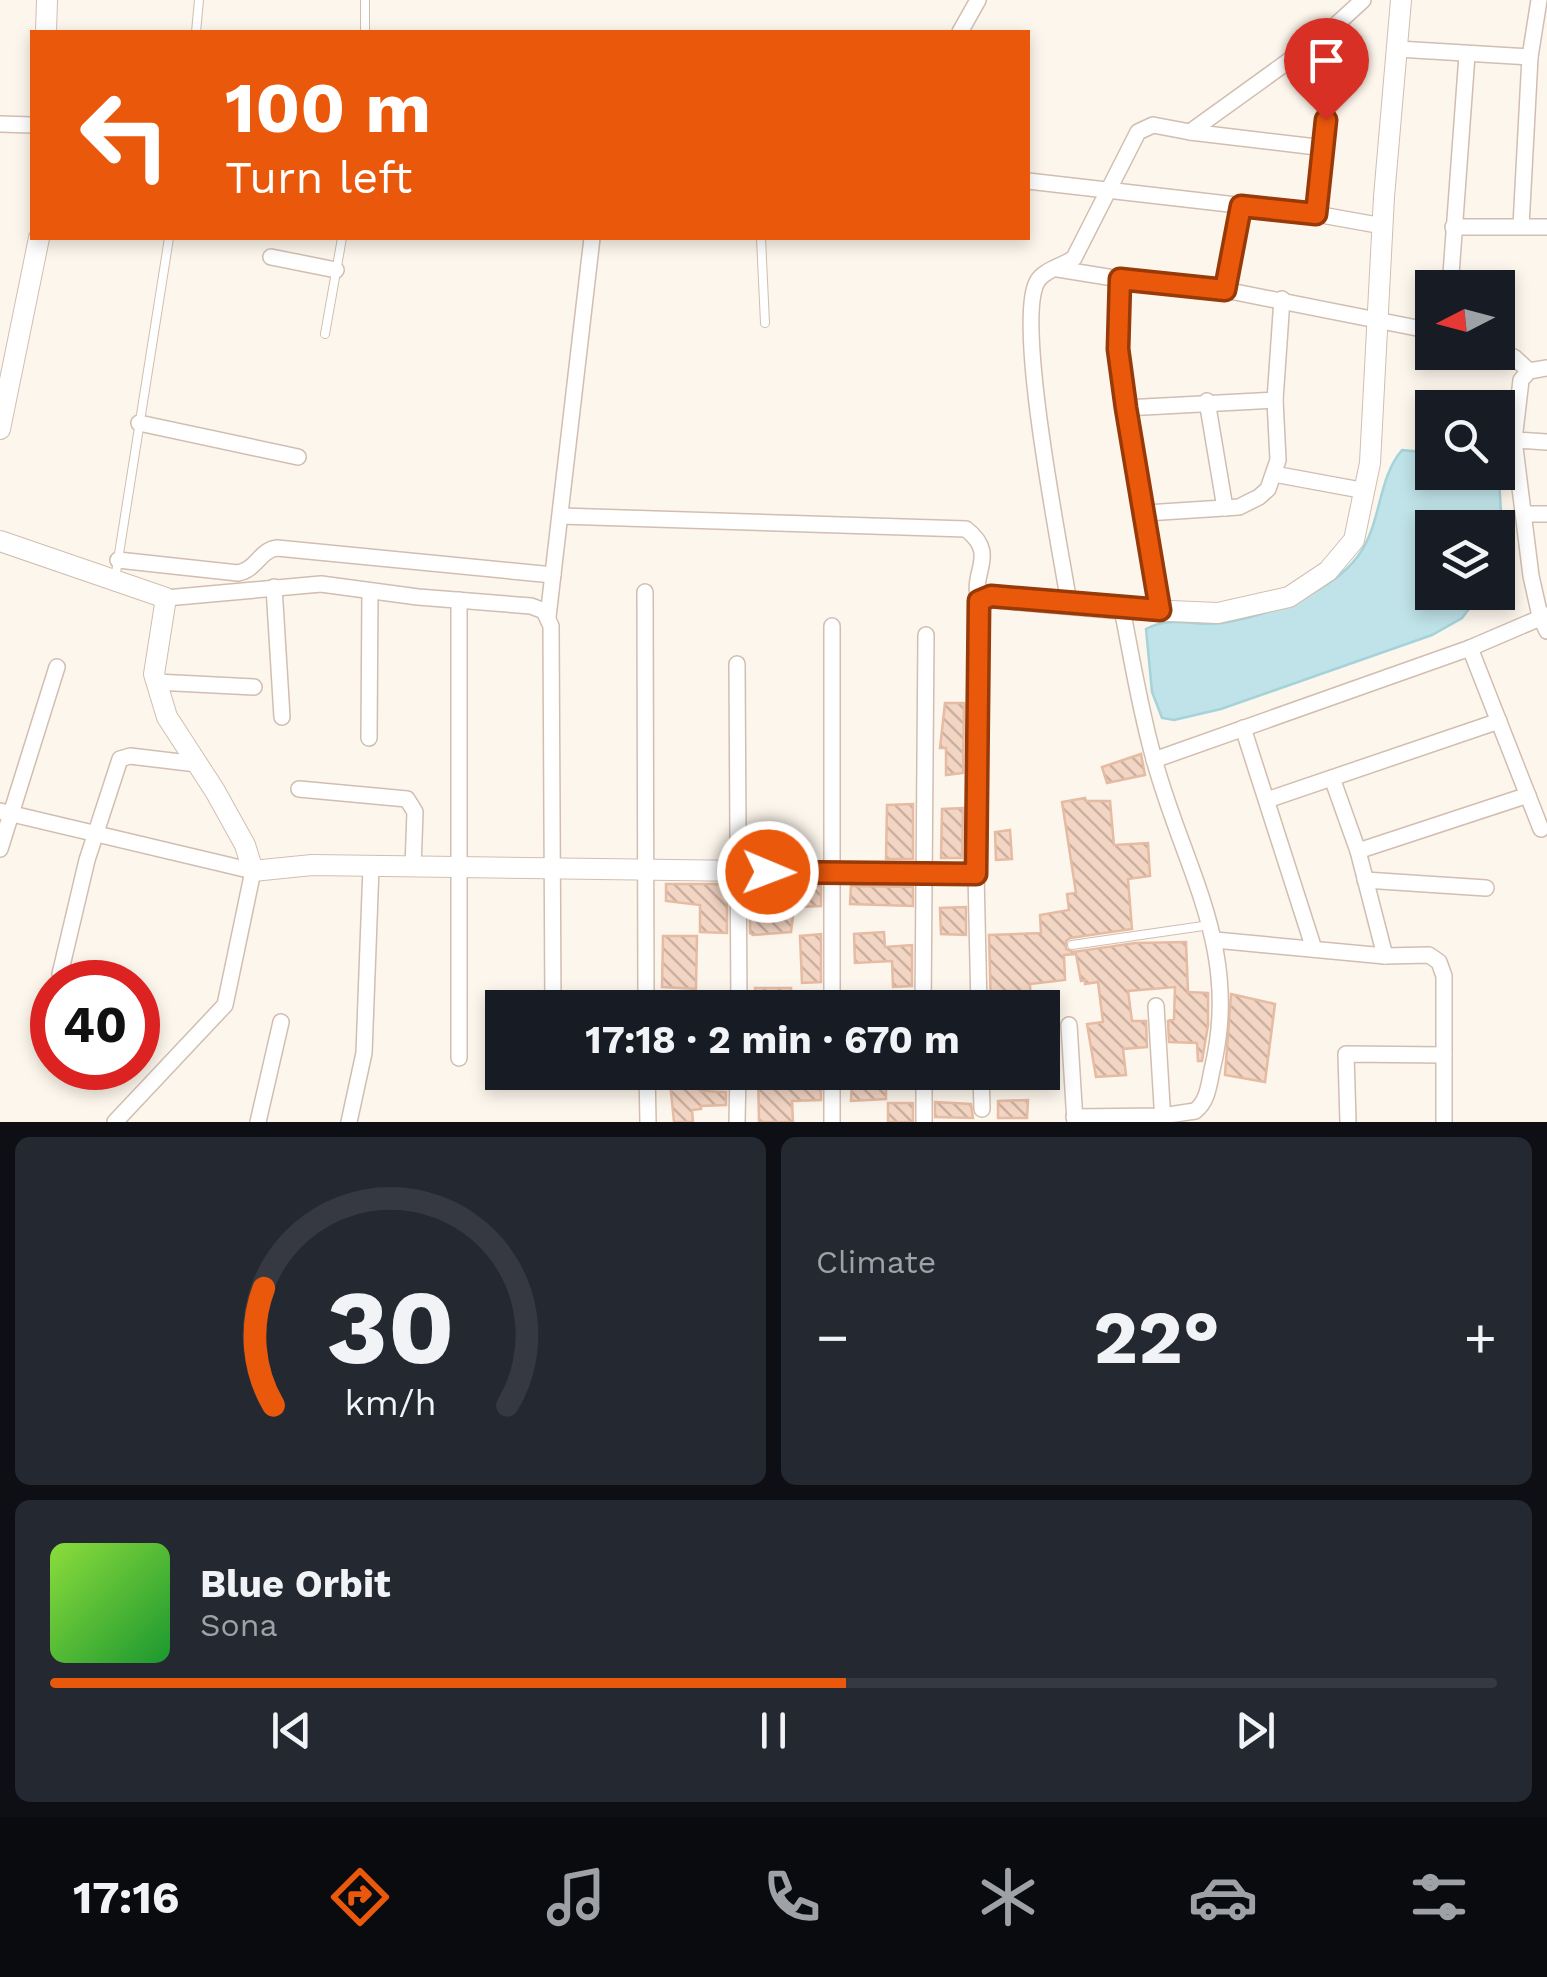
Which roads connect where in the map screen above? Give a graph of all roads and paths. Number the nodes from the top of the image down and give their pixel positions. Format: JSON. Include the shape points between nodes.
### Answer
{"nodes":[{"id":1,"x":47,"y":0,"type":"edge"},
{"id":2,"x":199,"y":0,"type":"edge"},
{"id":3,"x":366,"y":0,"type":"edge"},
{"id":4,"x":978,"y":0,"type":"edge"},
{"id":5,"x":1363,"y":0,"type":"edge"},
{"id":6,"x":1401,"y":0,"type":"edge"},
{"id":7,"x":1538,"y":0,"type":"edge"},
{"id":8,"x":46,"y":30,"type":"edge"},
{"id":9,"x":196,"y":30,"type":"edge"},
{"id":10,"x":364,"y":30,"type":"edge"},
{"id":11,"x":961,"y":30,"type":"edge"},
{"id":12,"x":1326,"y":34,"type":"junction"},
{"id":13,"x":1398,"y":49,"type":"junction"},
{"id":14,"x":1468,"y":54,"type":"junction"},
{"id":15,"x":1530,"y":57,"type":"junction"},
{"id":16,"x":0,"y":124,"type":"edge"},
{"id":17,"x":30,"y":125,"type":"edge"},
{"id":18,"x":1190,"y":132,"type":"junction"},
{"id":19,"x":1324,"y":148,"type":"junction"},
{"id":20,"x":1030,"y":181,"type":"edge"},
{"id":21,"x":1106,"y":189,"type":"junction"},
{"id":22,"x":1241,"y":206,"type":"junction"},
{"id":23,"x":1316,"y":214,"type":"junction"},
{"id":24,"x":1383,"y":226,"type":"junction"},
{"id":25,"x":1520,"y":226,"type":"junction"},
{"id":26,"x":1453,"y":227,"type":"junction"},
{"id":27,"x":1547,"y":228,"type":"edge"},
{"id":28,"x":39,"y":240,"type":"edge"},
{"id":29,"x":169,"y":240,"type":"edge"},
{"id":30,"x":342,"y":240,"type":"edge"},
{"id":31,"x":592,"y":240,"type":"edge"},
{"id":32,"x":761,"y":240,"type":"edge"},
{"id":33,"x":271,"y":257,"type":"dead end"},
{"id":34,"x":1058,"y":269,"type":"junction"},
{"id":35,"x":336,"y":270,"type":"junction"},
{"id":36,"x":1451,"y":270,"type":"edge"},
{"id":37,"x":1120,"y":279,"type":"junction"},
{"id":38,"x":1225,"y":290,"type":"junction"},
{"id":39,"x":1282,"y":299,"type":"junction"},
{"id":40,"x":1378,"y":320,"type":"junction"},
{"id":41,"x":765,"y":323,"type":"dead end"},
{"id":42,"x":1415,"y":328,"type":"edge"},
{"id":43,"x":325,"y":334,"type":"dead end"},
{"id":44,"x":1515,"y":358,"type":"edge"},
{"id":45,"x":1547,"y":368,"type":"edge"},
{"id":46,"x":1529,"y":372,"type":"junction"},
{"id":47,"x":1275,"y":400,"type":"junction"},
{"id":48,"x":1207,"y":401,"type":"junction"},
{"id":49,"x":1126,"y":408,"type":"junction"},
{"id":50,"x":139,"y":423,"type":"junction"},
{"id":51,"x":0,"y":429,"type":"edge"},
{"id":52,"x":1515,"y":431,"type":"edge"},
{"id":53,"x":1515,"y":440,"type":"edge"},
{"id":54,"x":1547,"y":442,"type":"edge"},
{"id":55,"x":1515,"y":447,"type":"edge"},
{"id":56,"x":298,"y":458,"type":"dead end"},
{"id":57,"x":1274,"y":474,"type":"junction"},
{"id":58,"x":1366,"y":490,"type":"junction"},
{"id":59,"x":1226,"y":508,"type":"junction"},
{"id":60,"x":1146,"y":513,"type":"junction"},
{"id":61,"x":1525,"y":514,"type":"junction"},
{"id":62,"x":1547,"y":514,"type":"edge"},
{"id":63,"x":561,"y":516,"type":"junction"},
{"id":64,"x":0,"y":542,"type":"edge"},
{"id":65,"x":118,"y":560,"type":"junction"},
{"id":66,"x":553,"y":575,"type":"junction"},
{"id":67,"x":114,"y":582,"type":"junction"},
{"id":68,"x":274,"y":587,"type":"junction"},
{"id":69,"x":370,"y":590,"type":"junction"},
{"id":70,"x":645,"y":592,"type":"dead end"},
{"id":71,"x":166,"y":598,"type":"junction"},
{"id":72,"x":459,"y":600,"type":"junction"},
{"id":73,"x":979,"y":601,"type":"junction"},
{"id":74,"x":1069,"y":603,"type":"junction"},
{"id":75,"x":1122,"y":609,"type":"junction"},
{"id":76,"x":1160,"y":610,"type":"junction"},
{"id":77,"x":548,"y":617,"type":"junction"},
{"id":78,"x":1544,"y":621,"type":"edge"},
{"id":79,"x":832,"y":626,"type":"dead end"},
{"id":80,"x":926,"y":635,"type":"dead end"},
{"id":81,"x":1470,"y":648,"type":"junction"},
{"id":82,"x":737,"y":664,"type":"dead end"},
{"id":83,"x":57,"y":666,"type":"dead end"},
{"id":84,"x":156,"y":682,"type":"junction"},
{"id":85,"x":254,"y":687,"type":"dead end"},
{"id":86,"x":282,"y":717,"type":"dead end"},
{"id":87,"x":1498,"y":720,"type":"junction"},
{"id":88,"x":1243,"y":728,"type":"junction"},
{"id":89,"x":369,"y":738,"type":"dead end"},
{"id":90,"x":1154,"y":760,"type":"junction"},
{"id":91,"x":197,"y":764,"type":"junction"},
{"id":92,"x":1332,"y":778,"type":"junction"},
{"id":93,"x":299,"y":789,"type":"dead end"},
{"id":94,"x":1528,"y":795,"type":"junction"},
{"id":95,"x":1267,"y":800,"type":"junction"},
{"id":96,"x":5,"y":812,"type":"edge"},
{"id":97,"x":1542,"y":829,"type":"dead end"},
{"id":98,"x":96,"y":834,"type":"junction"},
{"id":99,"x":0,"y":848,"type":"edge"},
{"id":100,"x":1358,"y":851,"type":"junction"},
{"id":101,"x":371,"y":867,"type":"junction"},
{"id":102,"x":413,"y":868,"type":"junction"},
{"id":103,"x":460,"y":868,"type":"junction"},
{"id":104,"x":553,"y":869,"type":"junction"},
{"id":105,"x":645,"y":870,"type":"junction"},
{"id":106,"x":253,"y":871,"type":"junction"},
{"id":107,"x":737,"y":872,"type":"junction"},
{"id":108,"x":831,"y":873,"type":"junction"},
{"id":109,"x":922,"y":873,"type":"junction"},
{"id":110,"x":976,"y":874,"type":"junction"},
{"id":111,"x":1365,"y":880,"type":"junction"},
{"id":112,"x":1486,"y":888,"type":"dead end"},
{"id":113,"x":1213,"y":932,"type":"junction"},
{"id":114,"x":1072,"y":945,"type":"dead end"},
{"id":115,"x":1314,"y":949,"type":"junction"},
{"id":116,"x":1385,"y":956,"type":"junction"},
{"id":117,"x":64,"y":960,"type":"edge"},
{"id":118,"x":553,"y":990,"type":"edge"},
{"id":119,"x":646,"y":990,"type":"edge"},
{"id":120,"x":738,"y":990,"type":"edge"},
{"id":121,"x":832,"y":990,"type":"edge"},
{"id":122,"x":923,"y":990,"type":"edge"},
{"id":123,"x":979,"y":990,"type":"edge"},
{"id":124,"x":1156,"y":1006,"type":"dead end"},
{"id":125,"x":280,"y":1022,"type":"dead end"},
{"id":126,"x":1069,"y":1025,"type":"dead end"},
{"id":127,"x":1444,"y":1055,"type":"junction"},
{"id":128,"x":459,"y":1058,"type":"dead end"},
{"id":129,"x":647,"y":1090,"type":"edge"},
{"id":130,"x":737,"y":1090,"type":"edge"},
{"id":131,"x":832,"y":1090,"type":"edge"},
{"id":132,"x":924,"y":1090,"type":"edge"},
{"id":133,"x":981,"y":1090,"type":"edge"},
{"id":134,"x":982,"y":1109,"type":"dead end"},
{"id":135,"x":1074,"y":1119,"type":"edge"},
{"id":136,"x":1163,"y":1119,"type":"edge"},
{"id":137,"x":115,"y":1122,"type":"edge"},
{"id":138,"x":258,"y":1122,"type":"edge"},
{"id":139,"x":349,"y":1122,"type":"edge"},
{"id":140,"x":648,"y":1122,"type":"edge"},
{"id":141,"x":736,"y":1122,"type":"edge"},
{"id":142,"x":832,"y":1122,"type":"edge"},
{"id":143,"x":924,"y":1122,"type":"edge"},
{"id":144,"x":1348,"y":1122,"type":"edge"},
{"id":145,"x":1444,"y":1122,"type":"edge"}],
"edges":[{"from":1,"to":8,"type":"street"},
{"from":2,"to":9,"type":"lane"},
{"from":3,"to":10,"type":"lane"},
{"from":4,"to":11,"type":"street"},
{"from":5,"to":12,"type":"street"},
{"from":6,"to":13,"type":"street"},
{"from":7,"to":15,"type":"street"},
{"from":12,"to":18,"type":"street"},
{"from":12,"to":19,"type":"street"},
{"from":13,"to":14,"type":"street"},
{"from":13,"to":24,"type":"street"},
{"from":14,"to":15,"type":"street"},
{"from":14,"to":26,"type":"street"},
{"from":15,"to":25,"type":"street"},
{"from":16,"to":17,"type":"street"},
{"from":18,"to":19,"type":"street"},
{"from":18,"to":21,"type":"street","via":[[1154,125],[1138,132]]},
{"from":19,"to":23,"type":"street"},
{"from":20,"to":21,"type":"street"},
{"from":21,"to":22,"type":"street"},
{"from":21,"to":34,"type":"street","via":[[1074,258]]},
{"from":22,"to":23,"type":"street"},
{"from":22,"to":38,"type":"street"},
{"from":23,"to":24,"type":"street"},
{"from":24,"to":40,"type":"street"},
{"from":25,"to":26,"type":"street"},
{"from":25,"to":27,"type":"street"},
{"from":26,"to":36,"type":"street"},
{"from":28,"to":51,"type":"street"},
{"from":29,"to":50,"type":"lane"},
{"from":30,"to":35,"type":"lane"},
{"from":31,"to":63,"type":"street"},
{"from":32,"to":41,"type":"lane"},
{"from":33,"to":35,"type":"street"},
{"from":34,"to":37,"type":"street"},
{"from":34,"to":74,"type":"street","via":[[1044,272],[1036,284],[1032,326],[1034,384]]},
{"from":35,"to":43,"type":"lane"},
{"from":37,"to":38,"type":"street"},
{"from":37,"to":49,"type":"street","via":[[1118,349]]},
{"from":38,"to":39,"type":"street"},
{"from":39,"to":40,"type":"street"},
{"from":39,"to":47,"type":"street"},
{"from":40,"to":42,"type":"street"},
{"from":40,"to":58,"type":"street"},
{"from":44,"to":46,"type":"street"},
{"from":45,"to":46,"type":"street"},
{"from":46,"to":52,"type":"street","via":[[1521,380]]},
{"from":47,"to":48,"type":"street"},
{"from":47,"to":57,"type":"street"},
{"from":48,"to":49,"type":"street"},
{"from":48,"to":59,"type":"street"},
{"from":49,"to":60,"type":"street"},
{"from":50,"to":56,"type":"street"},
{"from":50,"to":65,"type":"lane"},
{"from":53,"to":54,"type":"street"},
{"from":55,"to":61,"type":"street"},
{"from":57,"to":58,"type":"street"},
{"from":57,"to":59,"type":"street","via":[[1260,497]]},
{"from":58,"to":76,"type":"street","via":[[1354,540],[1328,571],[1289,597],[1218,613]]},
{"from":59,"to":60,"type":"street"},
{"from":60,"to":76,"type":"street"},
{"from":61,"to":62,"type":"street"},
{"from":61,"to":78,"type":"street"},
{"from":63,"to":66,"type":"street"},
{"from":63,"to":73,"type":"street","via":[[966,529],[980,543],[984,564],[976,583]]},
{"from":64,"to":67,"type":"street"},
{"from":65,"to":66,"type":"street","via":[[238,573],[277,548]]},
{"from":65,"to":67,"type":"lane"},
{"from":66,"to":77,"type":"street"},
{"from":67,"to":71,"type":"street"},
{"from":68,"to":69,"type":"street"},
{"from":68,"to":71,"type":"street"},
{"from":68,"to":86,"type":"street"},
{"from":69,"to":72,"type":"street"},
{"from":69,"to":89,"type":"street"},
{"from":70,"to":105,"type":"street"},
{"from":71,"to":84,"type":"street"},
{"from":72,"to":77,"type":"street","via":[[538,607]]},
{"from":72,"to":103,"type":"street"},
{"from":73,"to":74,"type":"street","via":[[991,596]]},
{"from":73,"to":110,"type":"street"},
{"from":74,"to":75,"type":"street"},
{"from":75,"to":76,"type":"street"},
{"from":75,"to":90,"type":"street"},
{"from":77,"to":104,"type":"street"},
{"from":78,"to":81,"type":"street"},
{"from":79,"to":108,"type":"street"},
{"from":80,"to":109,"type":"street"},
{"from":81,"to":87,"type":"street"},
{"from":81,"to":88,"type":"street"},
{"from":82,"to":107,"type":"street"},
{"from":83,"to":96,"type":"street"},
{"from":84,"to":85,"type":"street"},
{"from":84,"to":91,"type":"street","via":[[167,717]]},
{"from":87,"to":92,"type":"street"},
{"from":87,"to":94,"type":"street"},
{"from":88,"to":90,"type":"street"},
{"from":88,"to":95,"type":"street"},
{"from":90,"to":113,"type":"street"},
{"from":91,"to":98,"type":"street","via":[[120,759]]},
{"from":91,"to":106,"type":"street"},
{"from":92,"to":95,"type":"street"},
{"from":92,"to":100,"type":"street"},
{"from":93,"to":102,"type":"street","via":[[407,799],[415,812]]},
{"from":94,"to":97,"type":"street"},
{"from":94,"to":100,"type":"street"},
{"from":95,"to":115,"type":"street"},
{"from":96,"to":98,"type":"street"},
{"from":96,"to":99,"type":"street"},
{"from":98,"to":106,"type":"street"},
{"from":98,"to":117,"type":"street"},
{"from":100,"to":111,"type":"street"},
{"from":101,"to":102,"type":"street"},
{"from":101,"to":106,"type":"street"},
{"from":101,"to":139,"type":"street","via":[[364,1053]]},
{"from":102,"to":103,"type":"street"},
{"from":103,"to":104,"type":"street"},
{"from":103,"to":128,"type":"street"},
{"from":104,"to":105,"type":"street"},
{"from":104,"to":118,"type":"street"},
{"from":105,"to":107,"type":"street"},
{"from":105,"to":119,"type":"street"},
{"from":106,"to":137,"type":"street","via":[[226,1004]]},
{"from":107,"to":108,"type":"street"},
{"from":107,"to":120,"type":"street"},
{"from":108,"to":109,"type":"street"},
{"from":108,"to":121,"type":"street"},
{"from":109,"to":110,"type":"street"},
{"from":109,"to":122,"type":"street"},
{"from":110,"to":123,"type":"street"},
{"from":111,"to":112,"type":"street"},
{"from":111,"to":116,"type":"street"},
{"from":113,"to":114,"type":"lane"},
{"from":113,"to":115,"type":"street"},
{"from":113,"to":136,"type":"street","via":[[1221,974],[1218,1046],[1206,1098],[1195,1111]]},
{"from":115,"to":116,"type":"street"},
{"from":116,"to":127,"type":"street","via":[[1429,954],[1439,962]]},
{"from":124,"to":136,"type":"street"},
{"from":125,"to":138,"type":"street"},
{"from":126,"to":135,"type":"street"},
{"from":127,"to":144,"type":"street","via":[[1346,1054]]},
{"from":127,"to":145,"type":"street"},
{"from":129,"to":140,"type":"street"},
{"from":130,"to":141,"type":"street"},
{"from":131,"to":142,"type":"street"},
{"from":132,"to":143,"type":"street"},
{"from":133,"to":134,"type":"street"},
{"from":135,"to":136,"type":"street"}]}
